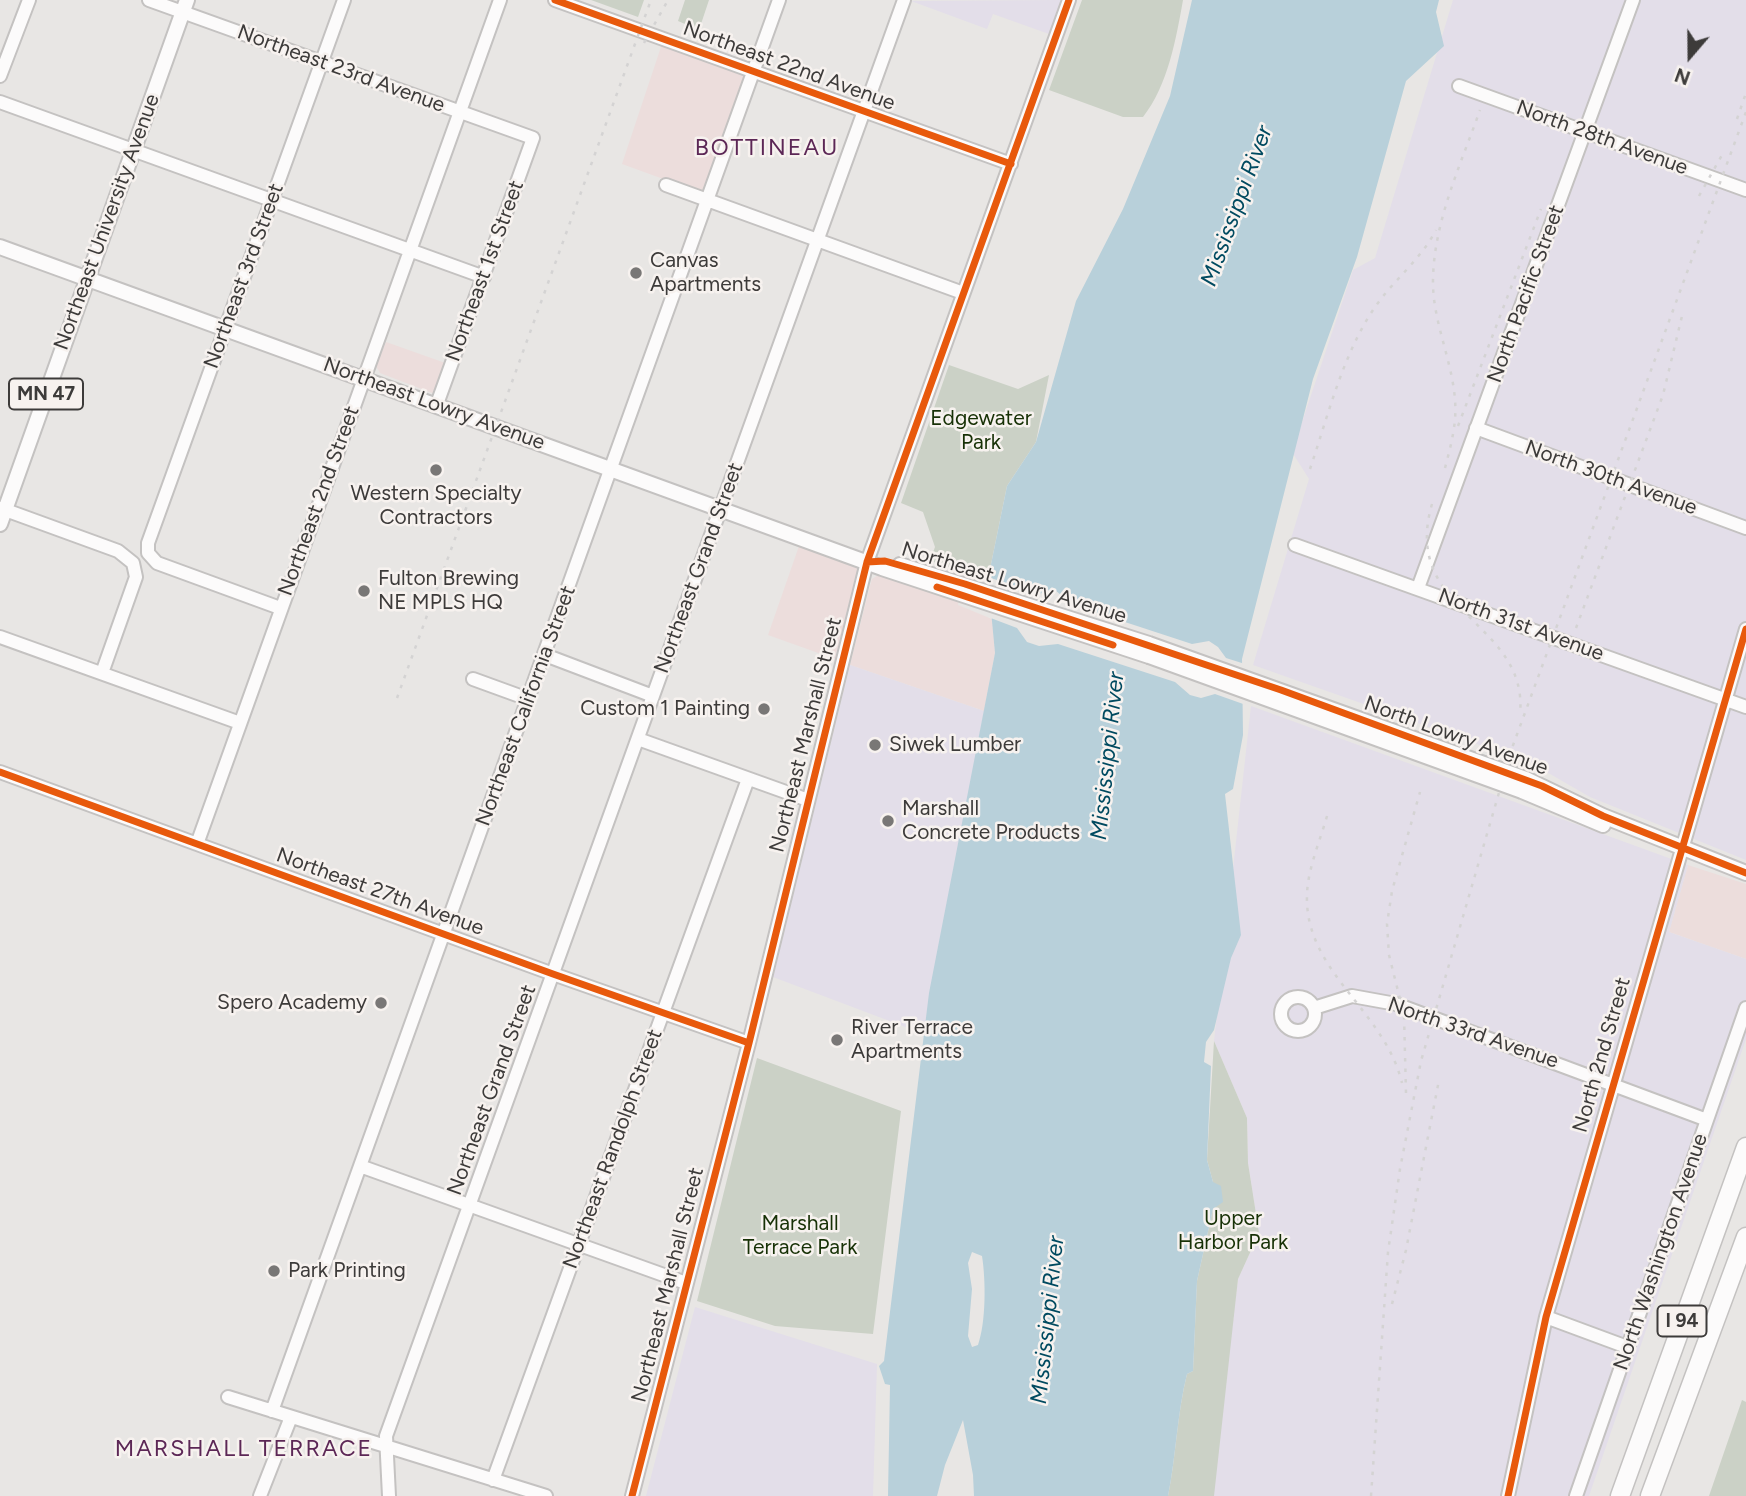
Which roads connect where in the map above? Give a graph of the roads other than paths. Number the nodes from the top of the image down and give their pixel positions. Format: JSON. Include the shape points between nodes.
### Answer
{"nodes":[{"id":1,"x":29,"y":0,"type":"edge"},
{"id":2,"x":149,"y":0,"type":"edge"},
{"id":3,"x":344,"y":0,"type":"edge"},
{"id":4,"x":500,"y":0,"type":"edge"},
{"id":5,"x":555,"y":0,"type":"edge"},
{"id":6,"x":779,"y":0,"type":"edge"},
{"id":7,"x":904,"y":0,"type":"edge"},
{"id":8,"x":1069,"y":0,"type":"edge"},
{"id":9,"x":1633,"y":0,"type":"edge"},
{"id":10,"x":185,"y":6,"type":"edge"},
{"id":11,"x":321,"y":62,"type":"junction"},
{"id":12,"x":753,"y":72,"type":"junction"},
{"id":13,"x":0,"y":76,"type":"edge"},
{"id":14,"x":1458,"y":86,"type":"dead end"},
{"id":15,"x":0,"y":102,"type":"edge"},
{"id":16,"x":461,"y":112,"type":"junction"},
{"id":17,"x":864,"y":112,"type":"junction"},
{"id":18,"x":1585,"y":132,"type":"junction"},
{"id":19,"x":533,"y":138,"type":"joint"},
{"id":20,"x":133,"y":151,"type":"junction"},
{"id":21,"x":1011,"y":164,"type":"junction"},
{"id":22,"x":666,"y":184,"type":"dead end"},
{"id":23,"x":1746,"y":190,"type":"edge"},
{"id":24,"x":708,"y":200,"type":"junction"},
{"id":25,"x":271,"y":201,"type":"junction"},
{"id":26,"x":818,"y":241,"type":"junction"},
{"id":27,"x":0,"y":247,"type":"edge"},
{"id":28,"x":409,"y":250,"type":"junction"},
{"id":29,"x":484,"y":277,"type":"junction"},
{"id":30,"x":87,"y":278,"type":"junction"},
{"id":31,"x":963,"y":293,"type":"junction"},
{"id":32,"x":224,"y":329,"type":"junction"},
{"id":33,"x":365,"y":378,"type":"junction"},
{"id":34,"x":437,"y":404,"type":"junction"},
{"id":35,"x":1476,"y":428,"type":"junction"},
{"id":36,"x":610,"y":467,"type":"junction"},
{"id":37,"x":720,"y":507,"type":"junction"},
{"id":38,"x":2,"y":514,"type":"edge"},
{"id":39,"x":1746,"y":528,"type":"edge"},
{"id":40,"x":1295,"y":545,"type":"dead end"},
{"id":41,"x":867,"y":562,"type":"junction"},
{"id":42,"x":1418,"y":588,"type":"junction"},
{"id":43,"x":280,"y":608,"type":"junction"},
{"id":44,"x":1746,"y":629,"type":"edge"},
{"id":45,"x":0,"y":637,"type":"edge"},
{"id":46,"x":1149,"y":650,"type":"joint"},
{"id":47,"x":545,"y":655,"type":"junction"},
{"id":48,"x":102,"y":673,"type":"junction"},
{"id":49,"x":473,"y":679,"type":"dead end"},
{"id":50,"x":653,"y":696,"type":"junction"},
{"id":51,"x":528,"y":699,"type":"junction"},
{"id":52,"x":1725,"y":699,"type":"junction"},
{"id":53,"x":1746,"y":707,"type":"edge"},
{"id":54,"x":240,"y":723,"type":"junction"},
{"id":55,"x":638,"y":739,"type":"junction"},
{"id":56,"x":0,"y":772,"type":"edge"},
{"id":57,"x":748,"y":779,"type":"junction"},
{"id":58,"x":808,"y":800,"type":"junction"},
{"id":59,"x":197,"y":844,"type":"junction"},
{"id":60,"x":1681,"y":849,"type":"junction"},
{"id":61,"x":1746,"y":873,"type":"edge"},
{"id":62,"x":444,"y":934,"type":"junction"},
{"id":63,"x":552,"y":974,"type":"junction"},
{"id":64,"x":1314,"y":1008,"type":"dead end"},
{"id":65,"x":1746,"y":1008,"type":"edge"},
{"id":66,"x":663,"y":1012,"type":"junction"},
{"id":67,"x":750,"y":1043,"type":"junction"},
{"id":68,"x":1613,"y":1084,"type":"junction"},
{"id":69,"x":1707,"y":1120,"type":"junction"},
{"id":70,"x":1746,"y":1147,"type":"edge"},
{"id":71,"x":360,"y":1166,"type":"junction"},
{"id":72,"x":469,"y":1206,"type":"junction"},
{"id":73,"x":1746,"y":1237,"type":"edge"},
{"id":74,"x":579,"y":1245,"type":"junction"},
{"id":75,"x":686,"y":1283,"type":"junction"},
{"id":76,"x":1546,"y":1317,"type":"junction"},
{"id":77,"x":1627,"y":1347,"type":"junction"},
{"id":78,"x":228,"y":1397,"type":"dead end"},
{"id":79,"x":272,"y":1411,"type":"junction"},
{"id":80,"x":291,"y":1417,"type":"junction"},
{"id":81,"x":386,"y":1447,"type":"junction"},
{"id":82,"x":493,"y":1480,"type":"junction"},
{"id":83,"x":521,"y":1492,"type":"edge"},
{"id":84,"x":260,"y":1496,"type":"edge"},
{"id":85,"x":389,"y":1496,"type":"edge"},
{"id":86,"x":546,"y":1496,"type":"edge"},
{"id":87,"x":632,"y":1496,"type":"edge"},
{"id":88,"x":1508,"y":1496,"type":"edge"},
{"id":89,"x":1576,"y":1496,"type":"edge"},
{"id":90,"x":1620,"y":1496,"type":"edge"},
{"id":91,"x":1650,"y":1496,"type":"edge"}],
"edges":[{"from":1,"to":13,"type":"street"},
{"from":2,"to":10,"type":"street","name":"Northeast 23rd Avenue"},
{"from":3,"to":11,"type":"street","name":"Northeast 3rd Street"},
{"from":4,"to":16,"type":"street","name":"Northeast 2nd Street"},
{"from":5,"to":12,"type":"street","name":"Northeast 22nd Avenue"},
{"from":6,"to":12,"type":"street","name":"Northeast California Street"},
{"from":7,"to":17,"type":"street","name":"Northeast Grand Street"},
{"from":8,"to":21,"type":"street","name":"Northeast Marshall Street"},
{"from":9,"to":18,"type":"street","name":"North Pacific Street"},
{"from":10,"to":11,"type":"street","name":"Northeast 23rd Avenue"},
{"from":10,"to":20,"type":"main road","name":"Northeast University Avenue","number":"MN 47"},
{"from":11,"to":16,"type":"street","name":"Northeast 23rd Avenue"},
{"from":11,"to":25,"type":"street","name":"Northeast 3rd Street"},
{"from":12,"to":17,"type":"street","name":"Northeast 22nd Avenue"},
{"from":12,"to":24,"type":"street","name":"Northeast California Street"},
{"from":14,"to":18,"type":"street","name":"North 28th Avenue"},
{"from":15,"to":20,"type":"street"},
{"from":16,"to":19,"type":"street","name":"Northeast 23rd Avenue"},
{"from":16,"to":28,"type":"street","name":"Northeast 2nd Street"},
{"from":17,"to":21,"type":"street","name":"Northeast 22nd Avenue"},
{"from":17,"to":26,"type":"street","name":"Northeast Grand Street"},
{"from":18,"to":23,"type":"street","name":"North 28th Avenue"},
{"from":18,"to":35,"type":"street","name":"North Pacific Street"},
{"from":19,"to":29,"type":"street","name":"Northeast 1st Street"},
{"from":20,"to":25,"type":"street"},
{"from":20,"to":30,"type":"main road","name":"Northeast University Avenue","number":"MN 47"},
{"from":21,"to":31,"type":"street","name":"Northeast Marshall Street"},
{"from":22,"to":24,"type":"street"},
{"from":24,"to":26,"type":"street"},
{"from":24,"to":36,"type":"street","name":"Northeast California Street"},
{"from":25,"to":28,"type":"street"},
{"from":25,"to":32,"type":"street","name":"Northeast 3rd Street"},
{"from":26,"to":31,"type":"street"},
{"from":26,"to":37,"type":"street","name":"Northeast Grand Street"},
{"from":27,"to":30,"type":"main road","name":"Northeast Lowry Avenue"},
{"from":28,"to":29,"type":"street"},
{"from":28,"to":33,"type":"street","name":"Northeast 2nd Street"},
{"from":29,"to":34,"type":"street","name":"Northeast 1st Street"},
{"from":30,"to":32,"type":"main road","name":"Northeast Lowry Avenue"},
{"from":30,"to":38,"type":"main road","name":"Northeast University Avenue","number":"MN 47"},
{"from":31,"to":41,"type":"street","name":"Northeast Marshall Street"},
{"from":32,"to":33,"type":"main road","name":"Northeast Lowry Avenue"},
{"from":32,"to":43,"type":"street","name":"Northeast 3rd Street","via":[[148,543],[148,554],[157,563]]},
{"from":33,"to":34,"type":"main road","name":"Northeast Lowry Avenue"},
{"from":33,"to":43,"type":"street","name":"Northeast 2nd Street"},
{"from":34,"to":36,"type":"main road","name":"Northeast Lowry Avenue"},
{"from":35,"to":39,"type":"street","name":"North 30th Avenue"},
{"from":35,"to":42,"type":"street","name":"North Pacific Street"},
{"from":36,"to":37,"type":"main road","name":"Northeast Lowry Avenue"},
{"from":36,"to":47,"type":"street","name":"Northeast California Street"},
{"from":37,"to":41,"type":"main road","name":"Northeast Lowry Avenue"},
{"from":37,"to":50,"type":"street","name":"Northeast Grand Street"},
{"from":38,"to":48,"type":"street","via":[[118,551],[134,563],[136,576]]},
{"from":40,"to":42,"type":"street","name":"North 31st Avenue"},
{"from":41,"to":46,"type":"main road","name":"Northeast Lowry Avenue"},
{"from":41,"to":58,"type":"street","name":"Northeast Marshall Street"},
{"from":42,"to":52,"type":"street","name":"North 31st Avenue"},
{"from":43,"to":54,"type":"street","name":"Northeast 2nd Street"},
{"from":44,"to":52,"type":"street","name":"North 2nd Street"},
{"from":45,"to":48,"type":"street"},
{"from":46,"to":60,"type":"main road","name":"North Lowry Avenue","bridge":true,"via":[[1524,785],[1671,841]]},
{"from":47,"to":50,"type":"street"},
{"from":47,"to":51,"type":"street","name":"Northeast California Street"},
{"from":48,"to":54,"type":"street"},
{"from":49,"to":51,"type":"street"},
{"from":50,"to":55,"type":"street","name":"Northeast Grand Street"},
{"from":51,"to":62,"type":"street","name":"Northeast California Street"},
{"from":52,"to":53,"type":"street","name":"North 31st Avenue"},
{"from":52,"to":60,"type":"street","name":"North 2nd Street"},
{"from":54,"to":59,"type":"street","name":"Northeast 2nd Street"},
{"from":55,"to":57,"type":"street"},
{"from":55,"to":63,"type":"street","name":"Northeast Grand Street"},
{"from":56,"to":59,"type":"street","name":"Northeast 27th Avenue"},
{"from":57,"to":58,"type":"street"},
{"from":57,"to":66,"type":"street","name":"Northeast Randolph Street"},
{"from":58,"to":67,"type":"street","name":"Northeast Marshall Street"},
{"from":59,"to":62,"type":"street","name":"Northeast 27th Avenue"},
{"from":60,"to":61,"type":"main road","name":"North Lowry Avenue"},
{"from":60,"to":68,"type":"street","name":"North 2nd Street"},
{"from":62,"to":63,"type":"street","name":"Northeast 27th Avenue"},
{"from":62,"to":71,"type":"street","name":"Northeast California Street"},
{"from":63,"to":66,"type":"street","name":"Northeast 27th Avenue"},
{"from":63,"to":72,"type":"street","name":"Northeast Grand Street"},
{"from":64,"to":68,"type":"street","name":"North 33rd Avenue","via":[[1352,996],[1375,999]]},
{"from":65,"to":69,"type":"street","name":"North Washington Avenue"},
{"from":66,"to":67,"type":"street","name":"Northeast 27th Avenue"},
{"from":66,"to":74,"type":"street","name":"Northeast Randolph Street"},
{"from":67,"to":75,"type":"street","name":"Northeast Marshall Street"},
{"from":68,"to":69,"type":"street","name":"North 33rd Avenue"},
{"from":68,"to":76,"type":"street","name":"North 2nd Street"},
{"from":69,"to":77,"type":"street","name":"North Washington Avenue"},
{"from":70,"to":90,"type":"highway","number":"I 94"},
{"from":71,"to":72,"type":"street"},
{"from":71,"to":79,"type":"street","name":"Northeast California Street"},
{"from":72,"to":74,"type":"street"},
{"from":72,"to":81,"type":"street","name":"Northeast Grand Street","via":[[386,1436]]},
{"from":73,"to":91,"type":"highway","number":"I 94"},
{"from":74,"to":75,"type":"street"},
{"from":74,"to":82,"type":"street","name":"Northeast Randolph Street"},
{"from":75,"to":87,"type":"street","name":"Northeast Marshall Street"},
{"from":76,"to":77,"type":"street"},
{"from":76,"to":88,"type":"street","name":"North 2nd Street"},
{"from":77,"to":89,"type":"street","name":"North Washington Avenue"},
{"from":78,"to":79,"type":"street"},
{"from":79,"to":80,"type":"street"},
{"from":80,"to":81,"type":"street"},
{"from":80,"to":84,"type":"street"},
{"from":81,"to":82,"type":"street"},
{"from":81,"to":85,"type":"street","name":"Northeast Grand Street"},
{"from":82,"to":83,"type":"street"},
{"from":83,"to":86,"type":"street"}]}
